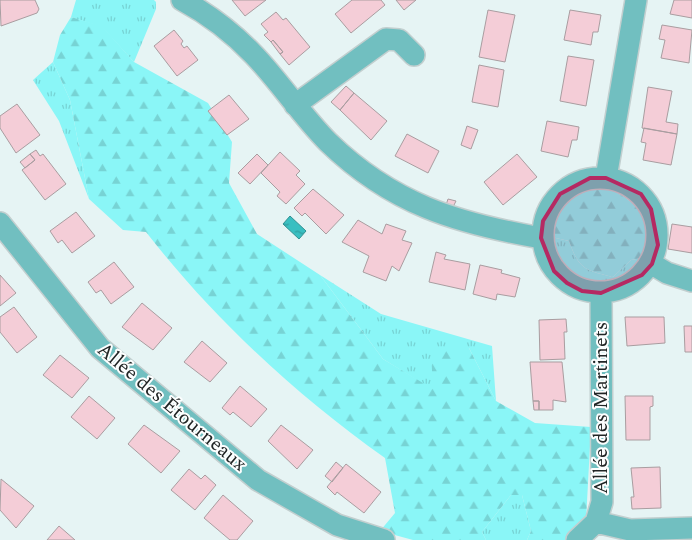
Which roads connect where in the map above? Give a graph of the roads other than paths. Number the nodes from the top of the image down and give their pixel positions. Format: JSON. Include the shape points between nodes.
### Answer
{"nodes":[{"id":1,"x":182,"y":0,"type":"edge"},
{"id":2,"x":636,"y":0,"type":"edge"},
{"id":3,"x":414,"y":55,"type":"dead end"},
{"id":4,"x":295,"y":105,"type":"junction"},
{"id":5,"x":606,"y":178,"type":"junction"},
{"id":6,"x":0,"y":223,"type":"edge"},
{"id":7,"x":541,"y":238,"type":"junction"},
{"id":8,"x":652,"y":264,"type":"junction"},
{"id":9,"x":692,"y":281,"type":"edge"},
{"id":10,"x":601,"y":293,"type":"junction"},
{"id":11,"x":596,"y":522,"type":"junction"},
{"id":12,"x":692,"y":528,"type":"edge"},
{"id":13,"x":384,"y":540,"type":"edge"},
{"id":14,"x":577,"y":540,"type":"edge"}],
"edges":[{"from":1,"to":4,"type":"street","via":[[226,30],[254,55]]},
{"from":2,"to":5,"type":"street"},
{"from":3,"to":4,"type":"street","via":[[399,40],[386,39]]},
{"from":4,"to":7,"type":"street","via":[[328,142],[377,182],[408,201],[478,226]]},
{"from":5,"to":7,"type":"street","via":[[590,178],[560,194],[549,207]]},
{"from":5,"to":8,"type":"street","via":[[641,194],[651,209],[658,245]]},
{"from":6,"to":13,"type":"street","name":"Allée des Étourneaux","via":[[100,348],[258,480],[337,525]]},
{"from":7,"to":10,"type":"street","via":[[554,271],[567,283],[582,291]]},
{"from":8,"to":9,"type":"street","via":[[666,273]]},
{"from":8,"to":10,"type":"street","via":[[631,283]]},
{"from":10,"to":11,"type":"street","name":"Allée des Martinets","via":[[602,502]]},
{"from":11,"to":12,"type":"street","via":[[630,530]]},
{"from":11,"to":14,"type":"street"}]}
